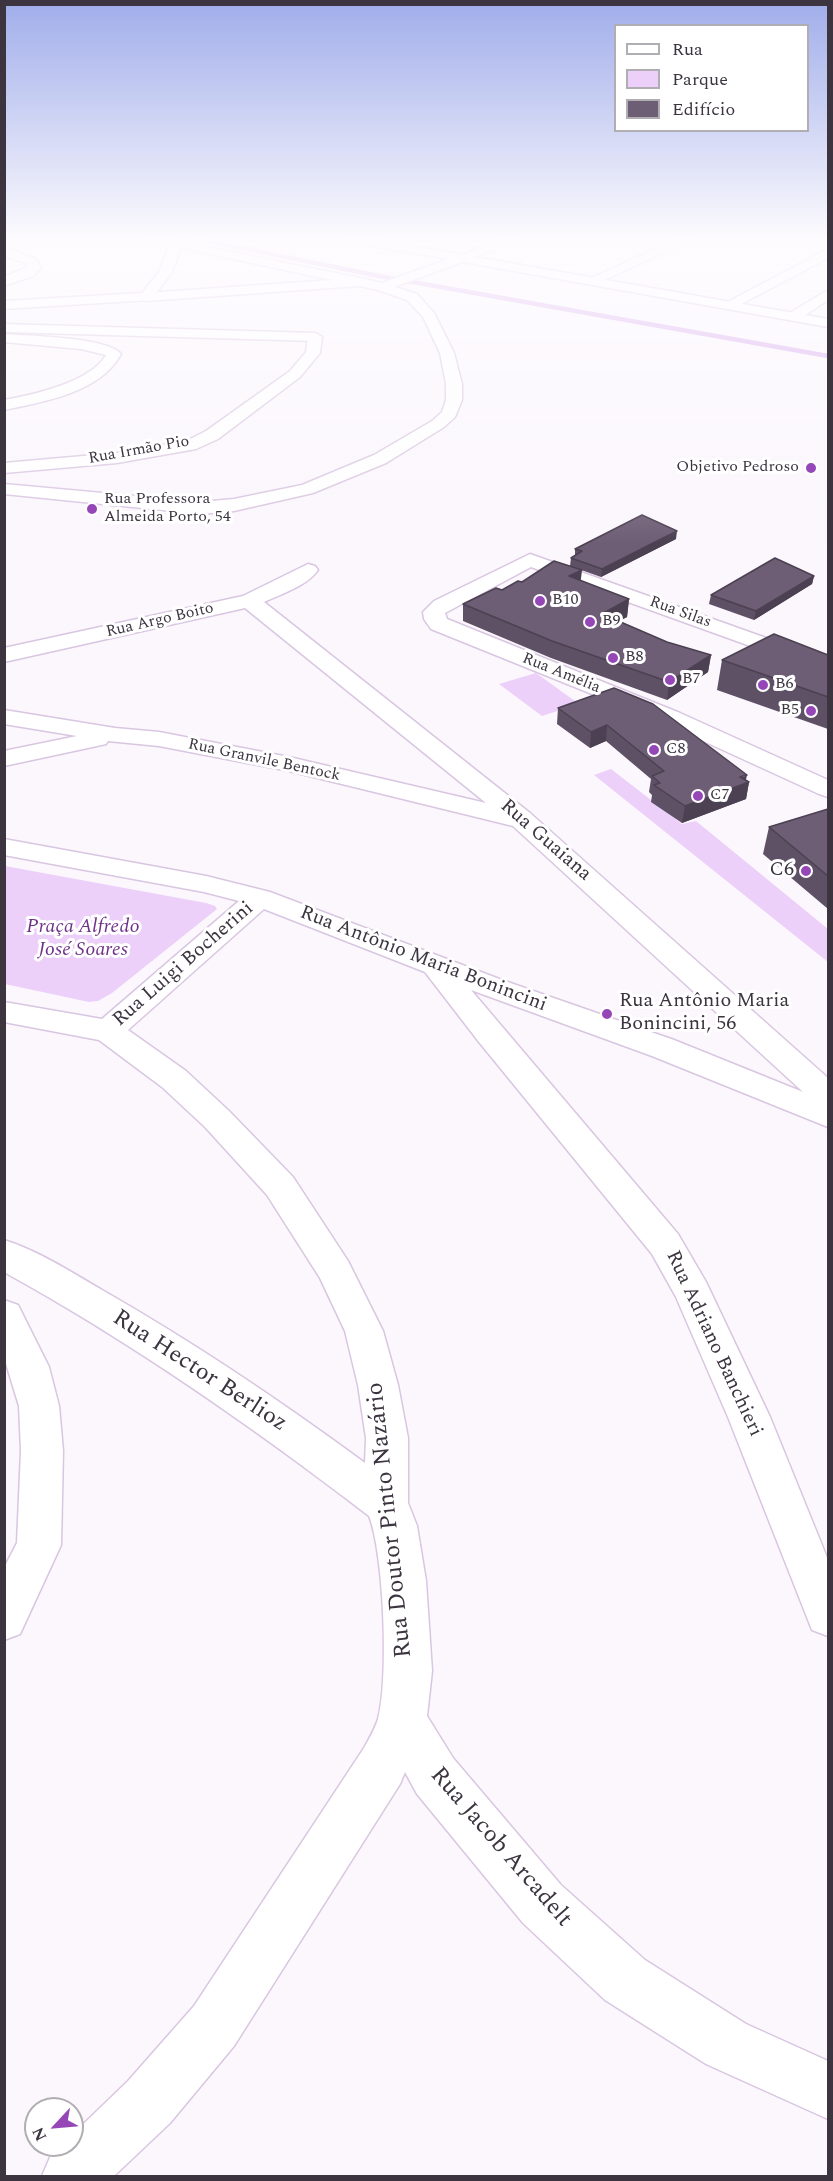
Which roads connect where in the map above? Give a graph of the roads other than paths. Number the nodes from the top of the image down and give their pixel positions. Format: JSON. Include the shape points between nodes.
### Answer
{"nodes":[{"id":1,"x":23,"y":340,"type":"edge"},
{"id":2,"x":315,"y":340,"type":"edge"},
{"id":3,"x":441,"y":340,"type":"edge"},
{"id":4,"x":13,"y":389,"type":"dead end"},
{"id":5,"x":42,"y":398,"type":"junction"},
{"id":6,"x":4,"y":405,"type":"edge"},
{"id":7,"x":4,"y":468,"type":"edge"},
{"id":8,"x":4,"y":489,"type":"edge"},
{"id":9,"x":530,"y":560,"type":"joint"},
{"id":10,"x":308,"y":570,"type":"dead end"},
{"id":11,"x":249,"y":601,"type":"junction"},
{"id":12,"x":4,"y":655,"type":"edge"},
{"id":13,"x":828,"y":667,"type":"edge"},
{"id":14,"x":4,"y":717,"type":"edge"},
{"id":15,"x":115,"y":735,"type":"junction"},
{"id":16,"x":4,"y":759,"type":"edge"},
{"id":17,"x":828,"y":789,"type":"edge"},
{"id":18,"x":520,"y":819,"type":"junction"},
{"id":19,"x":4,"y":847,"type":"edge"},
{"id":20,"x":260,"y":898,"type":"junction"},
{"id":21,"x":435,"y":964,"type":"junction"},
{"id":22,"x":4,"y":1011,"type":"edge"},
{"id":23,"x":108,"y":1031,"type":"junction"},
{"id":24,"x":828,"y":1096,"type":"edge"},
{"id":25,"x":828,"y":1114,"type":"edge"},
{"id":26,"x":4,"y":1254,"type":"edge"},
{"id":27,"x":4,"y":1316,"type":"edge"},
{"id":28,"x":386,"y":1503,"type":"junction"},
{"id":29,"x":828,"y":1614,"type":"edge"},
{"id":30,"x":4,"y":1617,"type":"edge"},
{"id":31,"x":402,"y":1721,"type":"junction"},
{"id":32,"x":828,"y":2090,"type":"edge"},
{"id":33,"x":72,"y":2176,"type":"edge"}],
"edges":[{"from":1,"to":5,"type":"street","via":[[113,351],[113,360],[83,381]]},
{"from":2,"to":7,"type":"street","name":"Rua Irmão Pio","via":[[313,353],[295,374],[197,442],[117,458]]},
{"from":3,"to":8,"type":"street","via":[[454,384],[449,414],[381,459],[307,489],[234,505],[177,508]]},
{"from":4,"to":5,"type":"street"},
{"from":5,"to":6,"type":"street"},
{"from":9,"to":13,"type":"street","name":"Rua Silas"},
{"from":9,"to":17,"type":"street","name":"Rua Amélia","via":[[441,605],[434,612],[435,619],[468,637],[672,718]]},
{"from":10,"to":11,"type":"street","name":"Rua Argo Boito"},
{"from":11,"to":12,"type":"street","name":"Rua Argo Boito"},
{"from":11,"to":18,"type":"street","name":"Rua Guaiana"},
{"from":14,"to":15,"type":"street","name":"Rua Granvile Bentock"},
{"from":15,"to":16,"type":"street"},
{"from":15,"to":18,"type":"street","name":"Rua Granvile Bentock","via":[[159,739],[289,764]]},
{"from":18,"to":24,"type":"street","name":"Rua Guaiana"},
{"from":19,"to":20,"type":"street","name":"Rua Antônio Maria Bonincini","via":[[206,884]]},
{"from":20,"to":21,"type":"street","name":"Rua Antônio Maria Bonincini"},
{"from":20,"to":23,"type":"street","name":"Rua Luigi Bocherini"},
{"from":21,"to":25,"type":"street","name":"Rua Antônio Maria Bonincini"},
{"from":21,"to":29,"type":"street","name":"Rua Adriano Banchieri","via":[[665,1244],[693,1293],[749,1417]]},
{"from":22,"to":23,"type":"street","name":"Rua Doutor Pinto Nazário"},
{"from":23,"to":28,"type":"street","name":"Rua Doutor Pinto Nazário","via":[[174,1079],[225,1127],[280,1186],[334,1271],[364,1331],[378,1384],[387,1438]]},
{"from":26,"to":28,"type":"street","name":"Rua Hector Berlioz","via":[[70,1288],[199,1368]]},
{"from":27,"to":30,"type":"street","via":[[29,1367],[39,1406],[42,1451],[39,1545]]},
{"from":28,"to":31,"type":"street","name":"Rua Doutor Pinto Nazário","via":[[395,1526],[403,1581],[408,1671]]},
{"from":31,"to":32,"type":"street","name":"Rua Jacob Arcadelt","via":[[435,1776],[542,1904],[625,1980],[726,2044]]},
{"from":31,"to":33,"type":"street","name":"Rua Doutor Pinto Nazário","via":[[382,1766],[214,2026],[149,2102]]}]}
